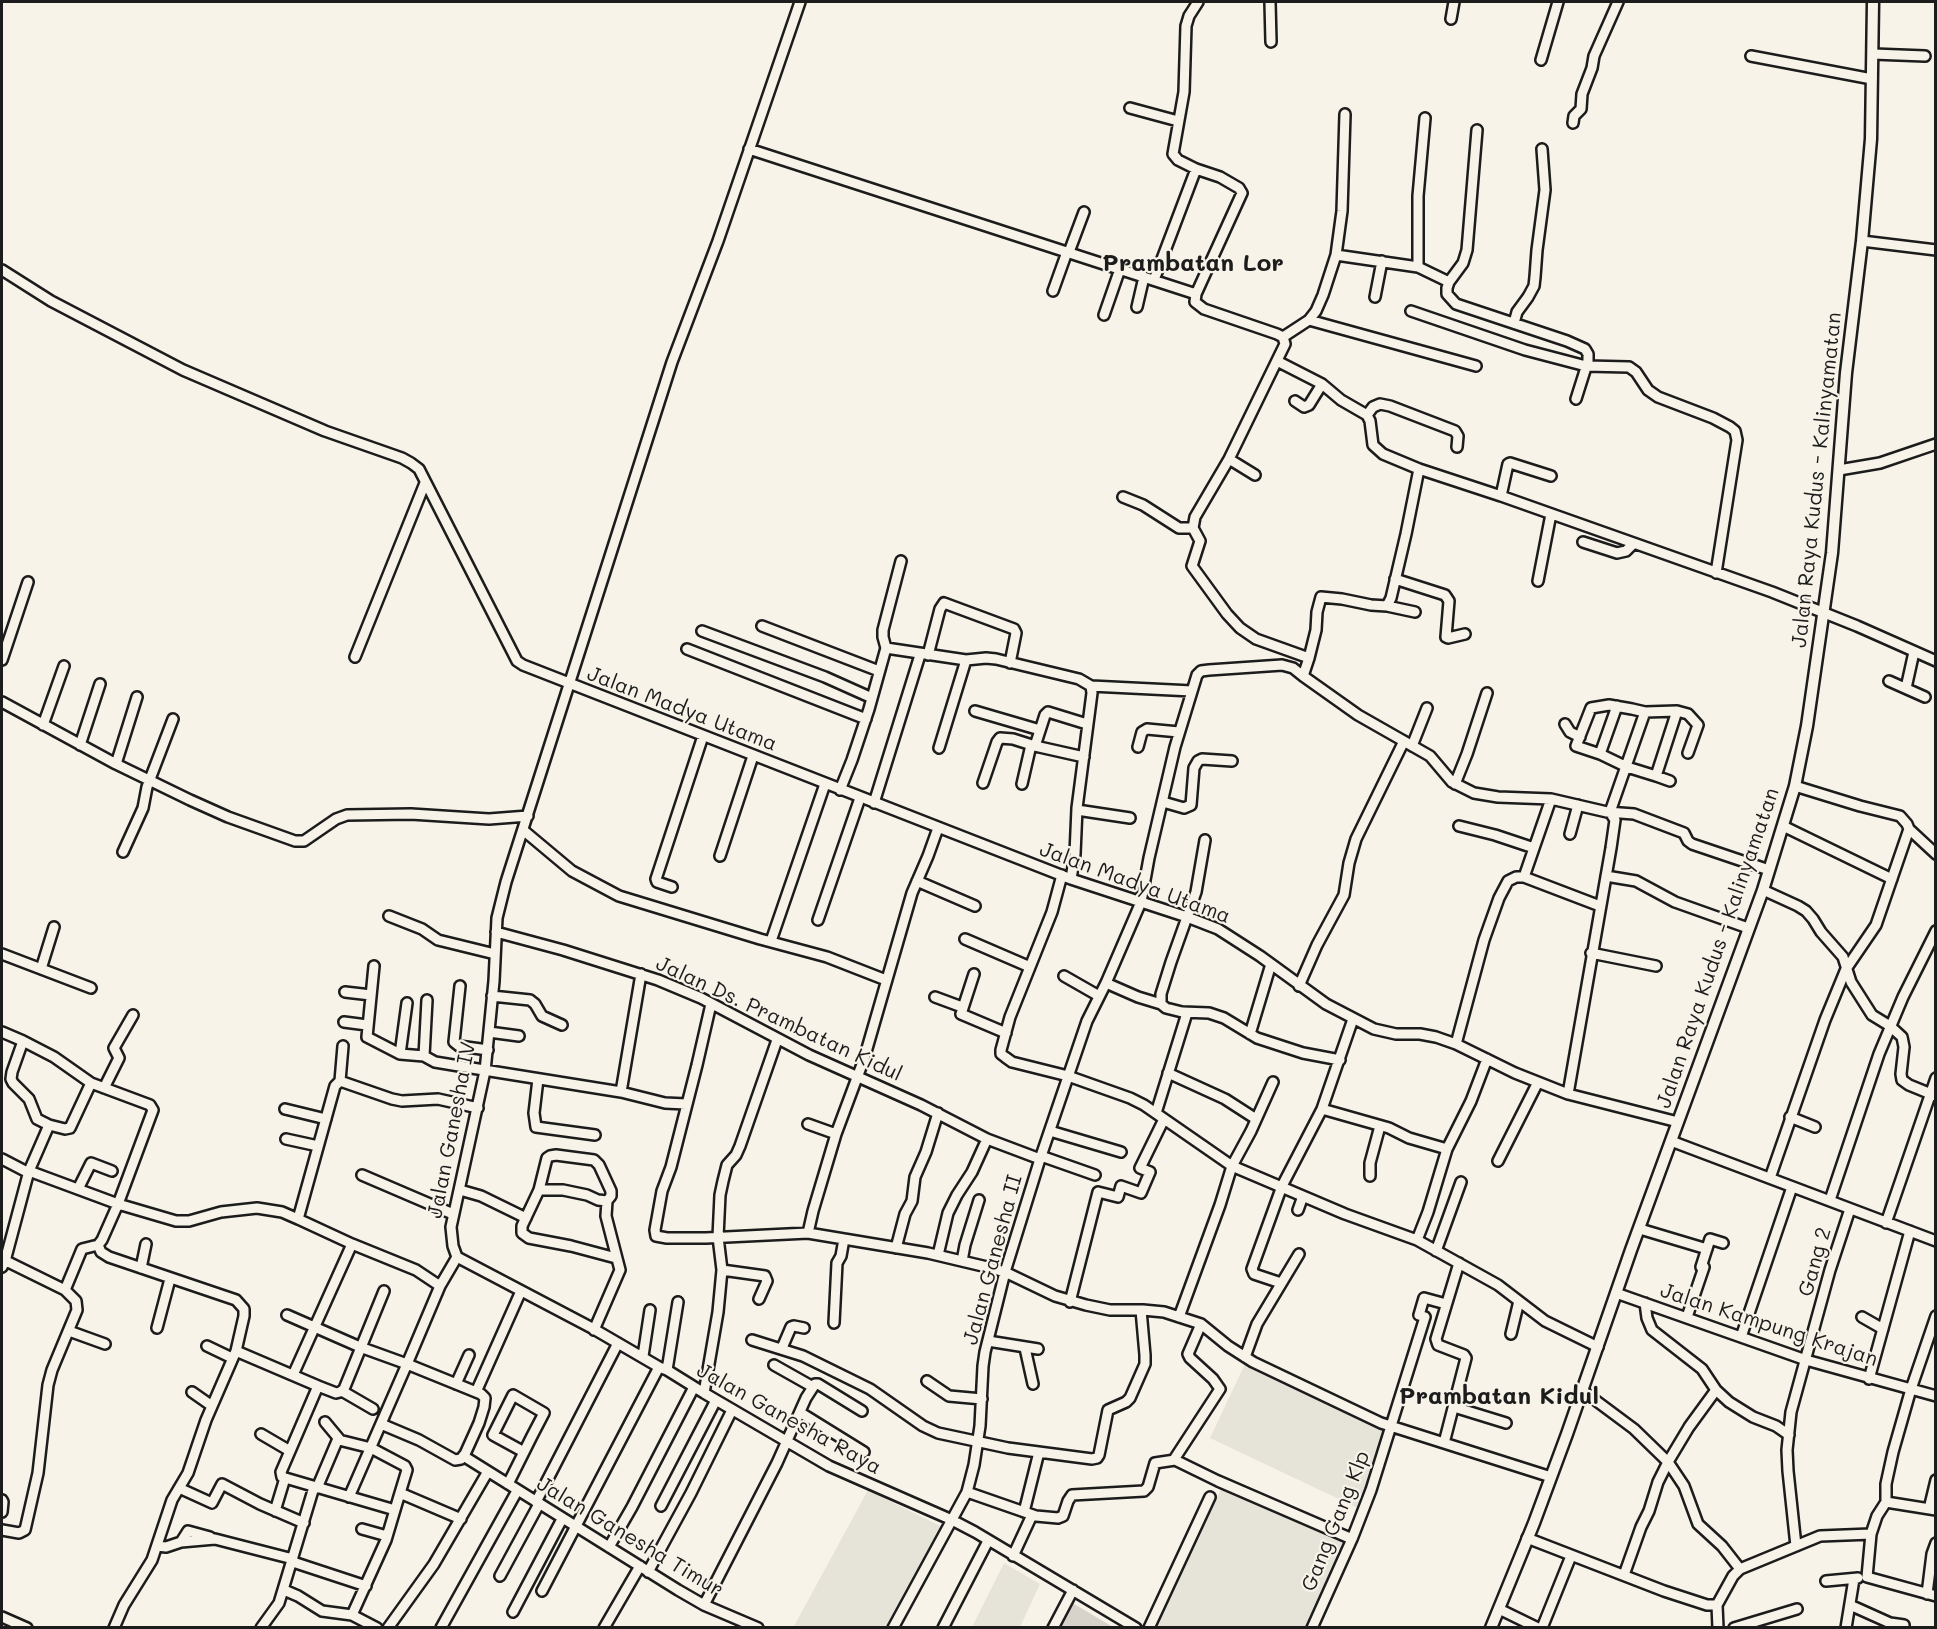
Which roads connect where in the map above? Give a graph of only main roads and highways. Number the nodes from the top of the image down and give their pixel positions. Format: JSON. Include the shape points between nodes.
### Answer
{"nodes":[{"id":1,"x":1873,"y":2,"type":"edge"},
{"id":2,"x":1491,"y":1628,"type":"edge"}],
"edges":[{"from":1,"to":2,"type":"main road","name":"Jalan Raya Kudus - Kalinyamatan","via":[[1871,139],[1825,613],[1795,786],[1762,890],[1583,1391]]}]}
